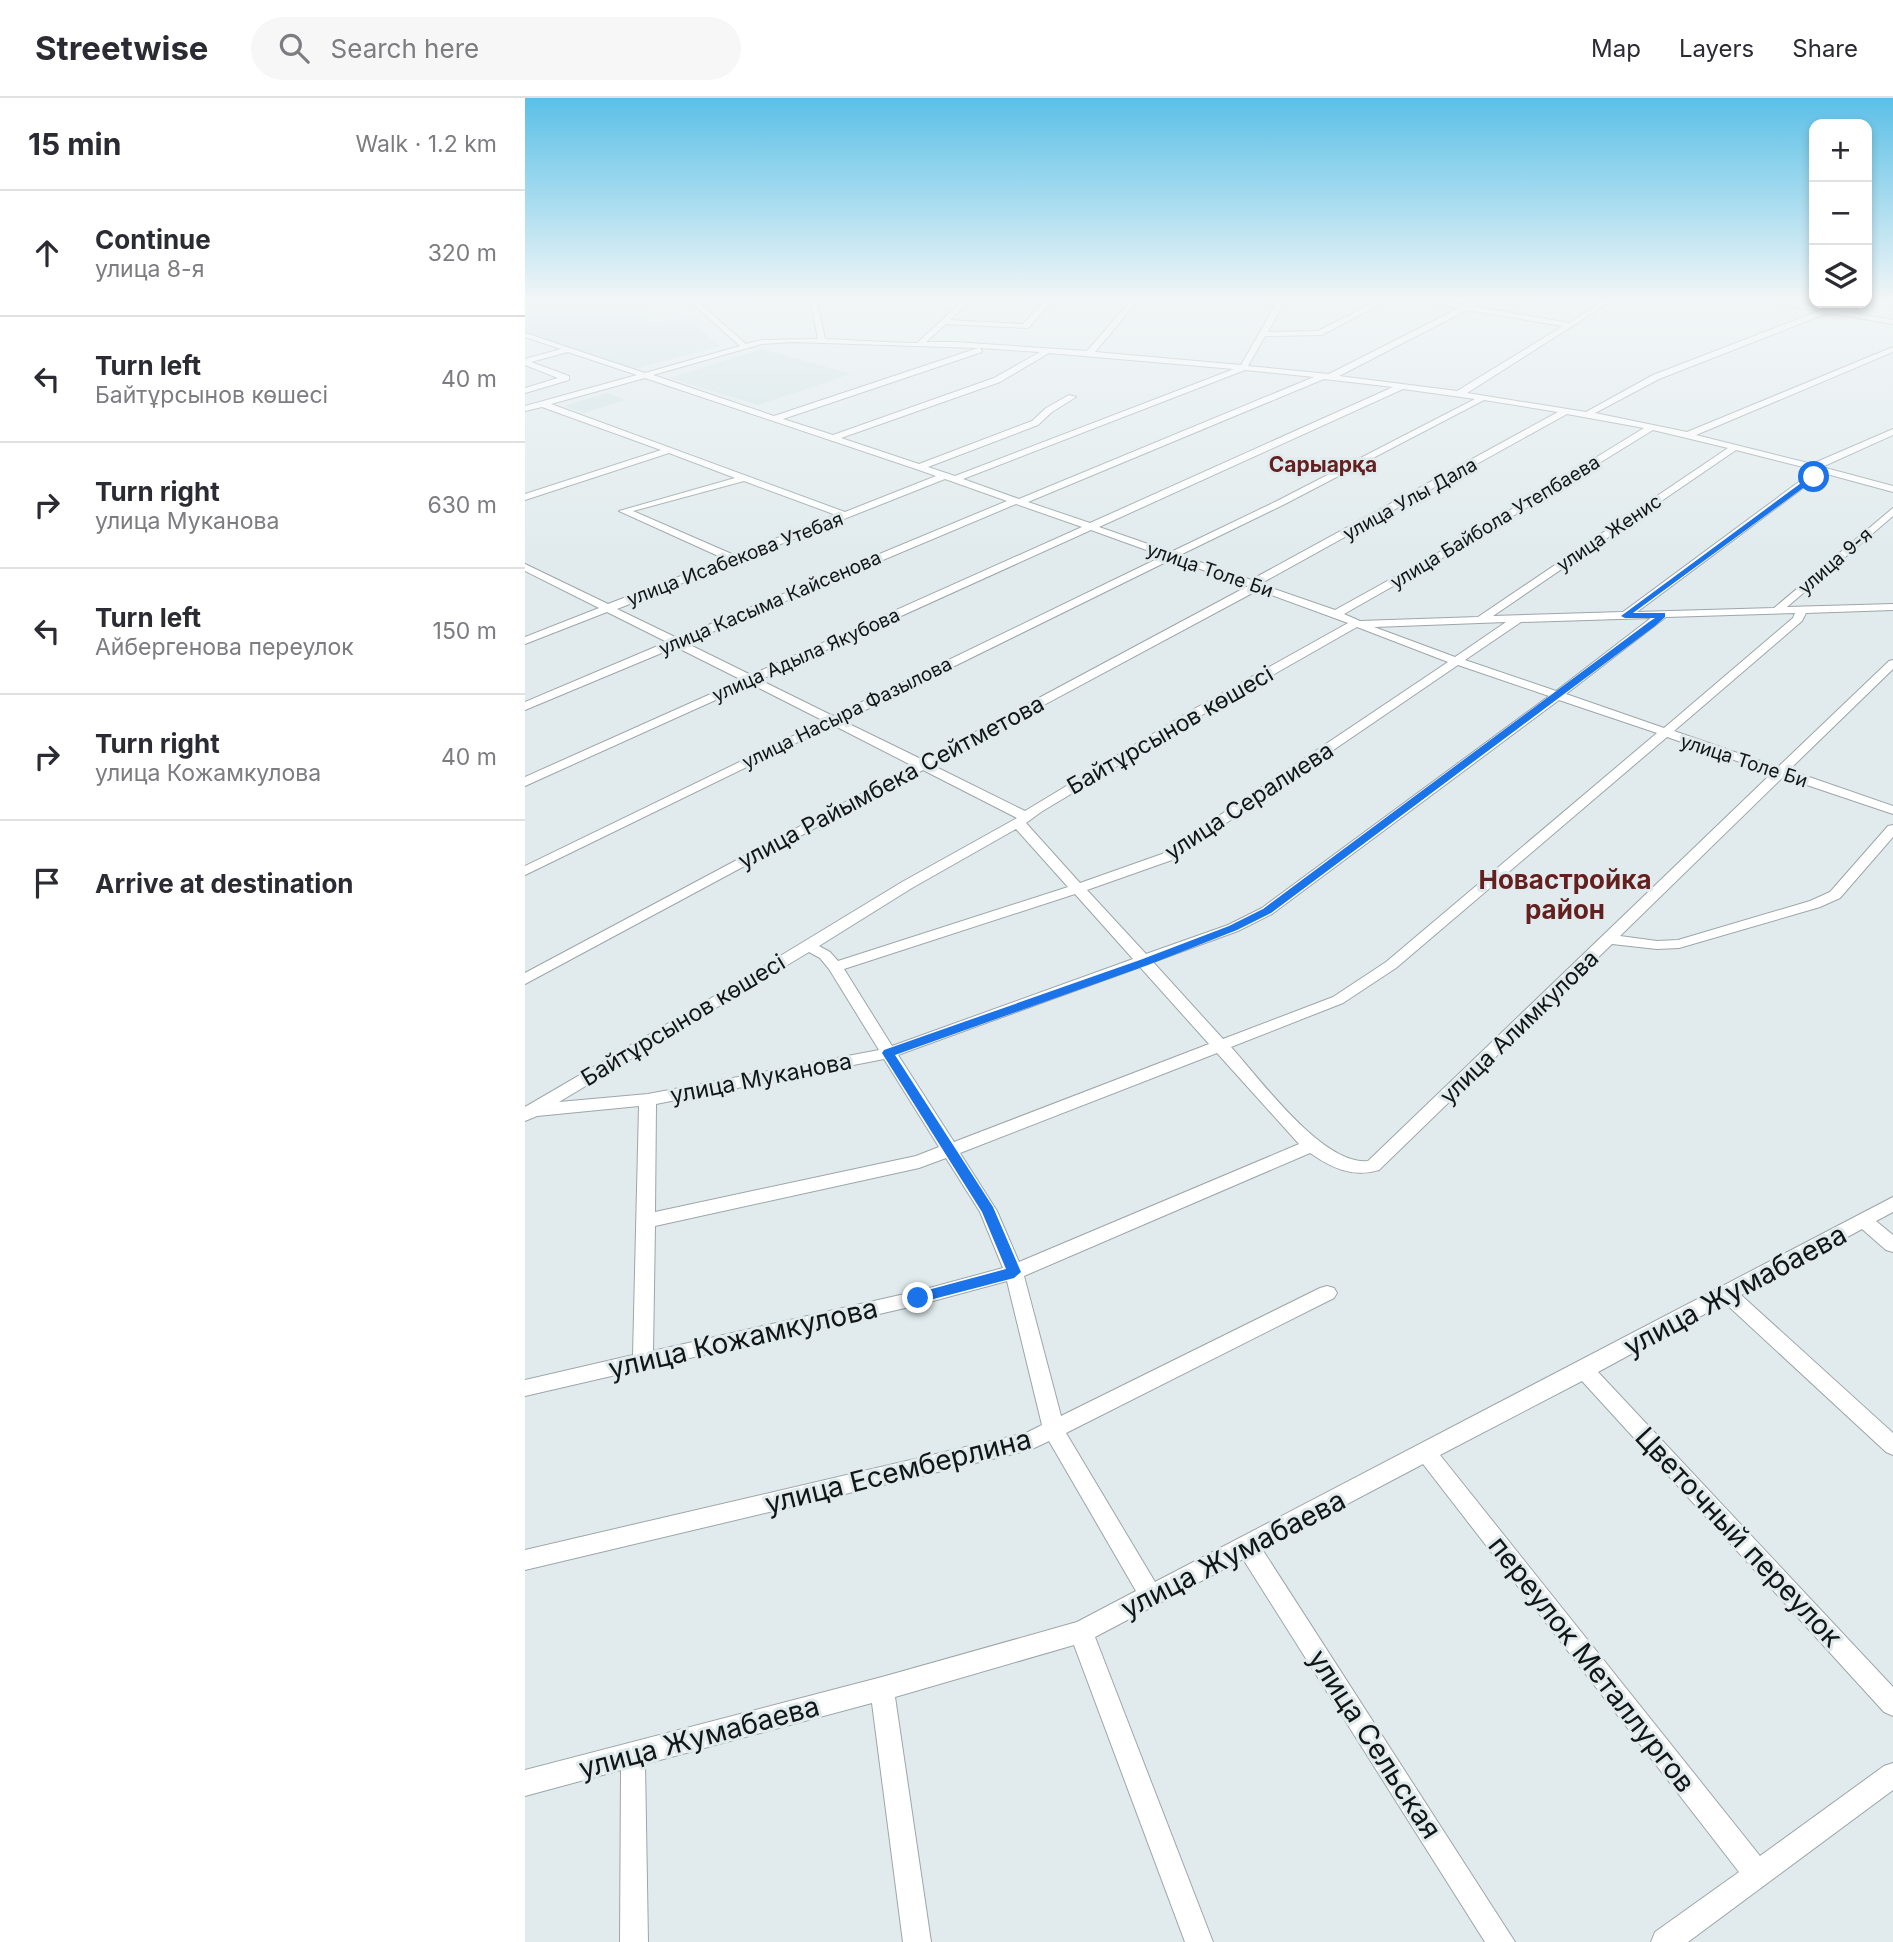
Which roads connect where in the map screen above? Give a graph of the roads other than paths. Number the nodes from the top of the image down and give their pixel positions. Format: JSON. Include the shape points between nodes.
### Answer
{"nodes":[{"id":1,"x":552,"y":383,"type":"edge"},
{"id":2,"x":614,"y":383,"type":"edge"},
{"id":3,"x":672,"y":383,"type":"edge"},
{"id":4,"x":881,"y":383,"type":"edge"},
{"id":5,"x":988,"y":383,"type":"edge"},
{"id":6,"x":1201,"y":383,"type":"edge"},
{"id":7,"x":1312,"y":383,"type":"edge"},
{"id":8,"x":1371,"y":383,"type":"edge"},
{"id":9,"x":1476,"y":383,"type":"edge"},
{"id":10,"x":1645,"y":383,"type":"edge"},
{"id":11,"x":1812,"y":383,"type":"edge"},
{"id":12,"x":1400,"y":387,"type":"junction"},
{"id":13,"x":525,"y":391,"type":"edge"},
{"id":14,"x":1457,"y":395,"type":"junction"},
{"id":15,"x":1072,"y":397,"type":"dead end"},
{"id":16,"x":1482,"y":398,"type":"junction"},
{"id":17,"x":543,"y":404,"type":"junction"},
{"id":18,"x":525,"y":410,"type":"edge"},
{"id":19,"x":1566,"y":411,"type":"junction"},
{"id":20,"x":1588,"y":414,"type":"junction"},
{"id":21,"x":776,"y":418,"type":"junction"},
{"id":22,"x":1652,"y":427,"type":"junction"},
{"id":23,"x":1893,"y":432,"type":"edge"},
{"id":24,"x":1688,"y":435,"type":"junction"},
{"id":25,"x":833,"y":438,"type":"junction"},
{"id":26,"x":1736,"y":446,"type":"junction"},
{"id":27,"x":668,"y":451,"type":"junction"},
{"id":28,"x":919,"y":467,"type":"junction"},
{"id":29,"x":1818,"y":468,"type":"junction"},
{"id":30,"x":744,"y":478,"type":"junction"},
{"id":31,"x":949,"y":478,"type":"junction"},
{"id":32,"x":1893,"y":489,"type":"edge"},
{"id":33,"x":525,"y":497,"type":"edge"},
{"id":34,"x":1017,"y":501,"type":"junction"},
{"id":35,"x":1893,"y":511,"type":"edge"},
{"id":36,"x":845,"y":515,"type":"junction"},
{"id":37,"x":1088,"y":527,"type":"junction"},
{"id":38,"x":1169,"y":555,"type":"junction"},
{"id":39,"x":734,"y":559,"type":"junction"},
{"id":40,"x":525,"y":567,"type":"edge"},
{"id":41,"x":1255,"y":585,"type":"junction"},
{"id":42,"x":1893,"y":607,"type":"edge"},
{"id":43,"x":609,"y":608,"type":"junction"},
{"id":44,"x":1776,"y":611,"type":"junction"},
{"id":45,"x":1801,"y":611,"type":"junction"},
{"id":46,"x":1336,"y":614,"type":"junction"},
{"id":47,"x":1662,"y":615,"type":"junction"},
{"id":48,"x":1625,"y":616,"type":"junction"},
{"id":49,"x":1482,"y":620,"type":"junction"},
{"id":50,"x":1517,"y":620,"type":"junction"},
{"id":51,"x":1355,"y":624,"type":"junction"},
{"id":52,"x":525,"y":641,"type":"edge"},
{"id":53,"x":678,"y":642,"type":"junction"},
{"id":54,"x":1459,"y":662,"type":"junction"},
{"id":55,"x":1893,"y":663,"type":"edge"},
{"id":56,"x":750,"y":680,"type":"junction"},
{"id":57,"x":1556,"y":697,"type":"junction"},
{"id":58,"x":525,"y":706,"type":"edge"},
{"id":59,"x":833,"y":720,"type":"junction"},
{"id":60,"x":1664,"y":734,"type":"junction"},
{"id":61,"x":924,"y":764,"type":"junction"},
{"id":62,"x":1779,"y":772,"type":"junction"},
{"id":63,"x":525,"y":782,"type":"edge"},
{"id":64,"x":1893,"y":810,"type":"edge"},
{"id":65,"x":1022,"y":820,"type":"junction"},
{"id":66,"x":1893,"y":830,"type":"edge"},
{"id":67,"x":525,"y":871,"type":"edge"},
{"id":68,"x":1077,"y":888,"type":"junction"},
{"id":69,"x":1610,"y":939,"type":"junction"},
{"id":70,"x":807,"y":945,"type":"junction"},
{"id":71,"x":1144,"y":962,"type":"junction"},
{"id":72,"x":835,"y":967,"type":"junction"},
{"id":73,"x":525,"y":979,"type":"edge"},
{"id":74,"x":1219,"y":1047,"type":"junction"},
{"id":75,"x":888,"y":1053,"type":"junction"},
{"id":76,"x":648,"y":1100,"type":"junction"},
{"id":77,"x":529,"y":1113,"type":"edge"},
{"id":78,"x":1311,"y":1146,"type":"junction"},
{"id":79,"x":950,"y":1152,"type":"junction"},
{"id":80,"x":1893,"y":1204,"type":"edge"},
{"id":81,"x":646,"y":1221,"type":"junction"},
{"id":82,"x":1864,"y":1221,"type":"junction"},
{"id":83,"x":1893,"y":1245,"type":"edge"},
{"id":84,"x":1014,"y":1272,"type":"junction"},
{"id":85,"x":1327,"y":1293,"type":"dead end"},
{"id":86,"x":1727,"y":1293,"type":"junction"},
{"id":87,"x":643,"y":1362,"type":"junction"},
{"id":88,"x":1584,"y":1370,"type":"junction"},
{"id":89,"x":525,"y":1388,"type":"edge"},
{"id":90,"x":1054,"y":1431,"type":"junction"},
{"id":91,"x":1893,"y":1446,"type":"edge"},
{"id":92,"x":1426,"y":1453,"type":"junction"},
{"id":93,"x":1248,"y":1547,"type":"junction"},
{"id":94,"x":525,"y":1560,"type":"edge"},
{"id":95,"x":1152,"y":1597,"type":"junction"},
{"id":96,"x":1081,"y":1632,"type":"junction"},
{"id":97,"x":882,"y":1689,"type":"junction"},
{"id":98,"x":1893,"y":1704,"type":"edge"},
{"id":99,"x":633,"y":1756,"type":"junction"},
{"id":100,"x":1893,"y":1775,"type":"edge"},
{"id":101,"x":525,"y":1783,"type":"edge"},
{"id":102,"x":1758,"y":1875,"type":"junction"},
{"id":103,"x":634,"y":1942,"type":"edge"},
{"id":104,"x":917,"y":1942,"type":"edge"},
{"id":105,"x":1199,"y":1942,"type":"edge"},
{"id":106,"x":1501,"y":1942,"type":"edge"},
{"id":107,"x":1665,"y":1942,"type":"edge"}],
"edges":[{"from":1,"to":13,"type":"street"},
{"from":2,"to":17,"type":"street"},
{"from":3,"to":21,"type":"street","name":"улица Толе Би"},
{"from":4,"to":21,"type":"street"},
{"from":5,"to":25,"type":"street"},
{"from":6,"to":31,"type":"street","name":"улица Исабекова Утебая"},
{"from":7,"to":34,"type":"street","name":"улица Касыма Кайсенова"},
{"from":8,"to":12,"type":"street"},
{"from":9,"to":14,"type":"street"},
{"from":10,"to":20,"type":"street"},
{"from":11,"to":24,"type":"street"},
{"from":12,"to":14,"type":"street"},
{"from":12,"to":37,"type":"street","name":"улица Адыла Якубова"},
{"from":14,"to":16,"type":"street"},
{"from":15,"to":28,"type":"street","via":[[1035,423]]},
{"from":16,"to":19,"type":"street"},
{"from":16,"to":38,"type":"street","name":"улица Насыра Фазылова"},
{"from":17,"to":18,"type":"street"},
{"from":17,"to":27,"type":"street"},
{"from":19,"to":20,"type":"street"},
{"from":19,"to":41,"type":"street","name":"улица Улы Дала"},
{"from":20,"to":22,"type":"street"},
{"from":21,"to":25,"type":"street","name":"улица Толе Би"},
{"from":22,"to":24,"type":"street"},
{"from":22,"to":46,"type":"street","name":"улица Байбола Утепбаева"},
{"from":23,"to":29,"type":"street"},
{"from":24,"to":26,"type":"street"},
{"from":25,"to":28,"type":"street","name":"улица Толе Би"},
{"from":26,"to":29,"type":"street"},
{"from":26,"to":49,"type":"street","name":"улица Женис"},
{"from":27,"to":30,"type":"street"},
{"from":27,"to":33,"type":"street"},
{"from":28,"to":31,"type":"street","name":"улица Толе Би"},
{"from":29,"to":32,"type":"street"},
{"from":29,"to":48,"type":"street"},
{"from":30,"to":36,"type":"street"},
{"from":30,"to":39,"type":"street","via":[[624,511]]},
{"from":31,"to":34,"type":"street","name":"улица Толе Би"},
{"from":31,"to":36,"type":"street","name":"улица Исабекова Утебая"},
{"from":34,"to":37,"type":"street","name":"улица Толе Би"},
{"from":34,"to":53,"type":"street","name":"улица Касыма Кайсенова"},
{"from":35,"to":44,"type":"street","name":"улица 9-я"},
{"from":36,"to":39,"type":"street","name":"улица Исабекова Утебая"},
{"from":37,"to":38,"type":"street","name":"улица Толе Би"},
{"from":37,"to":56,"type":"street","name":"улица Адыла Якубова"},
{"from":38,"to":41,"type":"street","name":"улица Толе Би"},
{"from":38,"to":59,"type":"street","name":"улица Насыра Фазылова"},
{"from":39,"to":43,"type":"street","name":"улица Исабекова Утебая"},
{"from":40,"to":43,"type":"street"},
{"from":41,"to":46,"type":"street","name":"улица Толе Би"},
{"from":41,"to":61,"type":"street","name":"улица Райымбека Сейтметова"},
{"from":42,"to":45,"type":"street","name":"Байтұрсынов көшесі"},
{"from":43,"to":52,"type":"street","name":"улица Исабекова Утебая"},
{"from":43,"to":53,"type":"street"},
{"from":44,"to":45,"type":"street","name":"Байтұрсынов көшесі"},
{"from":44,"to":47,"type":"street","name":"Байтұрсынов көшесі"},
{"from":45,"to":60,"type":"street","via":[[1798,619]]},
{"from":46,"to":51,"type":"street","name":"улица Толе Би"},
{"from":47,"to":48,"type":"street","name":"Байтұрсынов көшесі"},
{"from":47,"to":57,"type":"street","name":"улица Муканова"},
{"from":48,"to":50,"type":"street","name":"Байтұрсынов көшесі"},
{"from":49,"to":50,"type":"street","name":"Байтұрсынов көшесі"},
{"from":49,"to":51,"type":"street","name":"Байтұрсынов көшесі"},
{"from":50,"to":54,"type":"street","name":"улица Сералиева"},
{"from":51,"to":54,"type":"street","name":"улица Толе Би"},
{"from":51,"to":65,"type":"street","name":"Байтұрсынов көшесі","via":[[1176,725]]},
{"from":53,"to":56,"type":"street"},
{"from":53,"to":58,"type":"street","name":"улица Касыма Кайсенова"},
{"from":54,"to":57,"type":"street","name":"улица Толе Би"},
{"from":54,"to":68,"type":"street","name":"улица Сералиева","via":[[1167,857]]},
{"from":55,"to":62,"type":"street","name":"улица Алимкулова"},
{"from":56,"to":59,"type":"street"},
{"from":56,"to":63,"type":"street","name":"улица Адыла Якубова"},
{"from":57,"to":60,"type":"street","name":"улица Толе Би"},
{"from":57,"to":71,"type":"street","name":"улица Муканова","via":[[1267,911]]},
{"from":59,"to":61,"type":"street"},
{"from":59,"to":67,"type":"street","name":"улица Насыра Фазылова"},
{"from":60,"to":62,"type":"street","name":"улица Толе Би"},
{"from":60,"to":74,"type":"street","via":[[1370,980],[1338,1000]]},
{"from":61,"to":65,"type":"street"},
{"from":61,"to":73,"type":"street","name":"улица Райымбека Сейтметова"},
{"from":62,"to":64,"type":"street","name":"улица Толе Би"},
{"from":62,"to":69,"type":"street","name":"улица Алимкулова"},
{"from":65,"to":68,"type":"street","name":"улица Алимкулова"},
{"from":65,"to":70,"type":"street","name":"Байтұрсынов көшесі"},
{"from":66,"to":69,"type":"street","via":[[1835,895],[1815,904],[1679,944]]},
{"from":68,"to":71,"type":"street","name":"улица Алимкулова"},
{"from":68,"to":72,"type":"street","name":"улица Сералиева"},
{"from":69,"to":78,"type":"street","name":"улица Алимкулова","via":[[1373,1166],[1352,1169]]},
{"from":70,"to":72,"type":"street"},
{"from":70,"to":77,"type":"street","name":"Байтұрсынов көшесі"},
{"from":71,"to":74,"type":"street","name":"улица Алимкулова"},
{"from":71,"to":75,"type":"street","name":"улица Муканова"},
{"from":72,"to":75,"type":"street"},
{"from":74,"to":78,"type":"street","name":"улица Алимкулова"},
{"from":74,"to":79,"type":"street"},
{"from":75,"to":76,"type":"street","name":"улица Муканова"},
{"from":75,"to":79,"type":"street"},
{"from":76,"to":77,"type":"street","name":"улица Муканова"},
{"from":76,"to":81,"type":"street"},
{"from":78,"to":84,"type":"street","name":"улица Кожамкулова"},
{"from":79,"to":81,"type":"street"},
{"from":79,"to":84,"type":"street","via":[[988,1211]]},
{"from":80,"to":82,"type":"street","name":"улица Жумабаева"},
{"from":81,"to":87,"type":"street"},
{"from":82,"to":83,"type":"street"},
{"from":82,"to":86,"type":"street","name":"улица Жумабаева"},
{"from":84,"to":87,"type":"street","name":"улица Кожамкулова"},
{"from":84,"to":90,"type":"street"},
{"from":85,"to":90,"type":"street","name":"улица Есемберлина"},
{"from":86,"to":88,"type":"street","name":"улица Жумабаева"},
{"from":86,"to":91,"type":"street"},
{"from":87,"to":89,"type":"street","name":"улица Кожамкулова"},
{"from":88,"to":92,"type":"street","name":"улица Жумабаева"},
{"from":88,"to":98,"type":"street","name":"Цветочный переулок"},
{"from":90,"to":94,"type":"street","name":"улица Есемберлина","via":[[1001,1449]]},
{"from":90,"to":95,"type":"street"},
{"from":92,"to":93,"type":"street","name":"улица Жумабаева"},
{"from":92,"to":102,"type":"street","name":"переулок Металлургов"},
{"from":93,"to":95,"type":"street","name":"улица Жумабаева"},
{"from":93,"to":106,"type":"street","name":"улица Сельская"},
{"from":95,"to":96,"type":"street","name":"улица Жумабаева"},
{"from":96,"to":97,"type":"street","name":"улица Жумабаева"},
{"from":96,"to":105,"type":"street"},
{"from":97,"to":99,"type":"street","name":"улица Жумабаева"},
{"from":97,"to":104,"type":"street"},
{"from":99,"to":101,"type":"street","name":"улица Жумабаева"},
{"from":99,"to":103,"type":"street"},
{"from":100,"to":102,"type":"street"},
{"from":102,"to":107,"type":"street"}]}
